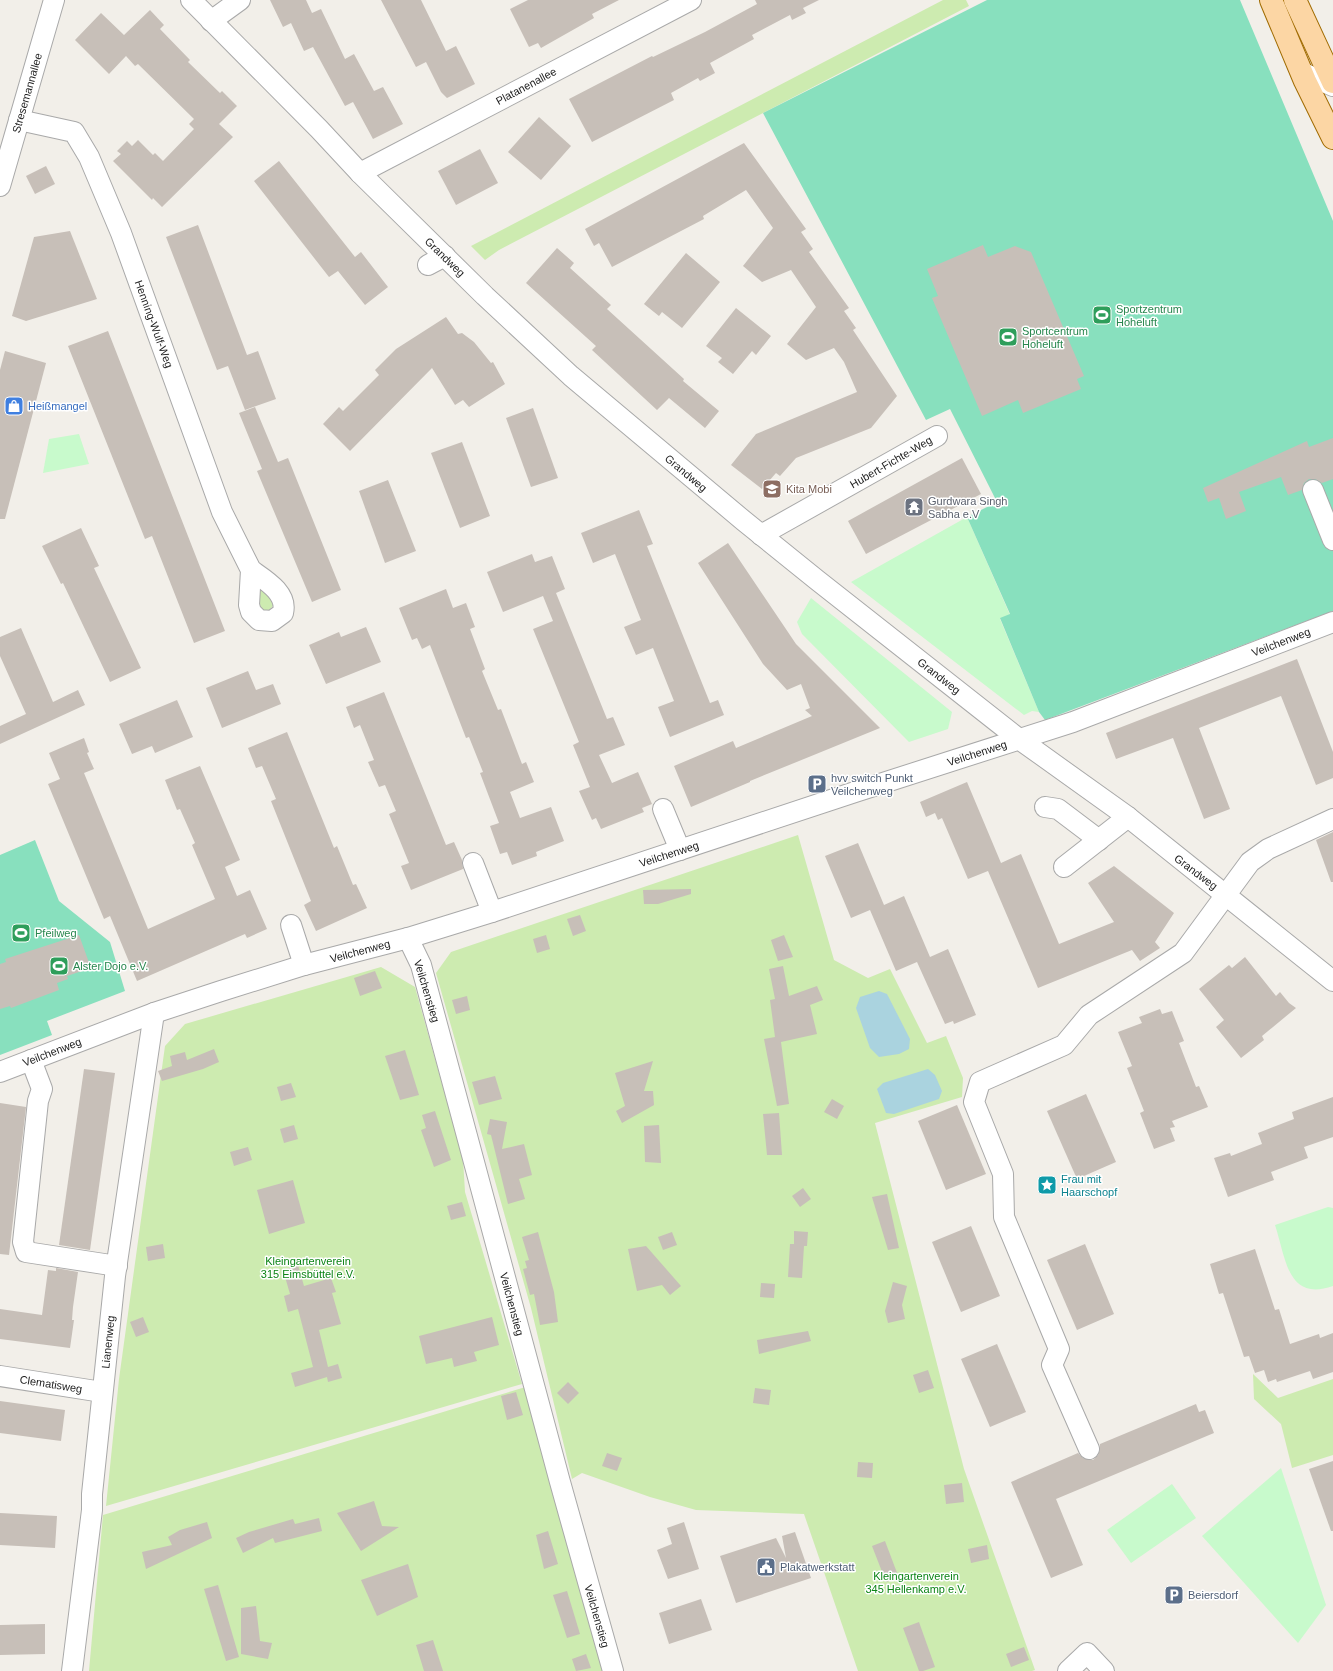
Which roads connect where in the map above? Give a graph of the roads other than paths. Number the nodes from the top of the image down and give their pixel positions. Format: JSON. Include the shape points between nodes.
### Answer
{"nodes":[{"id":1,"x":54,"y":0,"type":"edge"},
{"id":2,"x":191,"y":0,"type":"edge"},
{"id":3,"x":240,"y":0,"type":"edge"},
{"id":4,"x":691,"y":0,"type":"edge"},
{"id":5,"x":1271,"y":0,"type":"edge"},
{"id":6,"x":1295,"y":0,"type":"edge"},
{"id":7,"x":211,"y":21,"type":"junction"},
{"id":8,"x":1301,"y":72,"type":"junction"},
{"id":9,"x":1333,"y":82,"type":"edge"},
{"id":10,"x":1333,"y":86,"type":"edge"},
{"id":11,"x":19,"y":120,"type":"junction"},
{"id":12,"x":1333,"y":138,"type":"edge"},
{"id":13,"x":360,"y":173,"type":"junction"},
{"id":14,"x":0,"y":186,"type":"edge"},
{"id":15,"x":937,"y":436,"type":"dead end"},
{"id":16,"x":1313,"y":490,"type":"dead end"},
{"id":17,"x":761,"y":535,"type":"junction"},
{"id":18,"x":1333,"y":540,"type":"edge"},
{"id":19,"x":251,"y":570,"type":"dead end"},
{"id":20,"x":1333,"y":622,"type":"edge"},
{"id":21,"x":1019,"y":739,"type":"junction"},
{"id":22,"x":1045,"y":807,"type":"dead end"},
{"id":23,"x":664,"y":809,"type":"dead end"},
{"id":24,"x":1128,"y":817,"type":"junction"},
{"id":25,"x":1333,"y":820,"type":"edge"},
{"id":26,"x":1099,"y":840,"type":"junction"},
{"id":27,"x":680,"y":850,"type":"junction"},
{"id":28,"x":473,"y":864,"type":"dead end"},
{"id":29,"x":1064,"y":867,"type":"dead end"},
{"id":30,"x":1226,"y":895,"type":"junction"},
{"id":31,"x":492,"y":912,"type":"junction"},
{"id":32,"x":292,"y":925,"type":"dead end"},
{"id":33,"x":408,"y":938,"type":"junction"},
{"id":34,"x":304,"y":965,"type":"junction"},
{"id":35,"x":1333,"y":980,"type":"edge"},
{"id":36,"x":154,"y":1013,"type":"junction"},
{"id":37,"x":31,"y":1060,"type":"junction"},
{"id":38,"x":0,"y":1072,"type":"edge"},
{"id":39,"x":117,"y":1266,"type":"junction"},
{"id":40,"x":0,"y":1376,"type":"edge"},
{"id":41,"x":102,"y":1392,"type":"junction"},
{"id":42,"x":1089,"y":1449,"type":"dead end"},
{"id":43,"x":72,"y":1671,"type":"edge"},
{"id":44,"x":613,"y":1671,"type":"edge"},
{"id":45,"x":1068,"y":1671,"type":"edge"},
{"id":46,"x":1104,"y":1671,"type":"edge"}],
"edges":[{"from":1,"to":11,"type":"street","name":"Stresemannallee"},
{"from":2,"to":7,"type":"street","name":"Grandweg"},
{"from":3,"to":7,"type":"street"},
{"from":4,"to":13,"type":"street","name":"Platanenallee"},
{"from":5,"to":8,"type":"main road"},
{"from":6,"to":9,"type":"main road"},
{"from":7,"to":13,"type":"street","name":"Grandweg"},
{"from":8,"to":10,"type":"street"},
{"from":8,"to":12,"type":"main road"},
{"from":11,"to":14,"type":"street","name":"Stresemannallee"},
{"from":11,"to":19,"type":"street","name":"Henning-Wulf-Weg","via":[[79,128],[121,233],[197,448],[227,525],[241,546]]},
{"from":13,"to":17,"type":"street","name":"Grandweg","via":[[436,260],[485,296],[571,376]]},
{"from":15,"to":17,"type":"street","name":"Hubert-Fichte-Weg"},
{"from":16,"to":18,"type":"street"},
{"from":17,"to":21,"type":"street","name":"Grandweg"},
{"from":20,"to":21,"type":"street","name":"Veilchenweg","via":[[1073,722]]},
{"from":21,"to":24,"type":"street","name":"Grandweg"},
{"from":21,"to":27,"type":"street","name":"Veilchenweg"},
{"from":22,"to":26,"type":"street","via":[[1058,809]]},
{"from":23,"to":27,"type":"street"},
{"from":24,"to":26,"type":"street"},
{"from":24,"to":30,"type":"street","name":"Grandweg"},
{"from":25,"to":30,"type":"street","via":[[1268,849],[1250,862]]},
{"from":26,"to":29,"type":"street"},
{"from":27,"to":31,"type":"street","name":"Veilchenweg"},
{"from":28,"to":31,"type":"street"},
{"from":30,"to":35,"type":"street","name":"Grandweg"},
{"from":30,"to":42,"type":"street","name":"Grandweg","via":[[1183,953],[1089,1015],[1064,1045],[980,1082],[974,1102],[1003,1174],[1004,1217],[1059,1349],[1052,1365]]},
{"from":31,"to":33,"type":"street","name":"Veilchenweg"},
{"from":32,"to":34,"type":"street"},
{"from":33,"to":34,"type":"street","name":"Veilchenweg"},
{"from":33,"to":44,"type":"street","name":"Veilchenstieg","via":[[421,965]]},
{"from":34,"to":36,"type":"street","name":"Veilchenweg"},
{"from":36,"to":37,"type":"street","name":"Veilchenweg"},
{"from":36,"to":39,"type":"street","name":"Lianenweg"},
{"from":37,"to":38,"type":"street","name":"Veilchenweg"},
{"from":37,"to":39,"type":"street","via":[[42,1090],[38,1101],[23,1242],[26,1252]]},
{"from":39,"to":41,"type":"street","name":"Lianenweg"},
{"from":40,"to":41,"type":"street","name":"Clematisweg"},
{"from":41,"to":43,"type":"street","name":"Lianenweg","via":[[92,1510]]},
{"from":45,"to":46,"type":"street","via":[[1087,1653]]}]}
